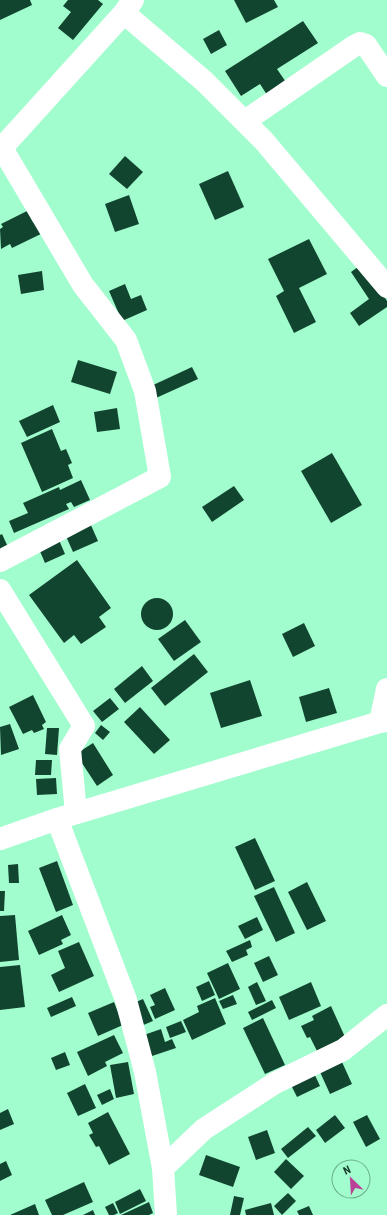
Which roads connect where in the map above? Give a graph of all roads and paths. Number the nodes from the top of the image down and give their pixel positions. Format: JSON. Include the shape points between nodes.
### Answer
{"nodes":[{"id":1,"x":129,"y":7,"type":"edge"},
{"id":2,"x":387,"y":76,"type":"edge"},
{"id":3,"x":245,"y":121,"type":"junction"},
{"id":4,"x":1,"y":149,"type":"edge"},
{"id":5,"x":387,"y":287,"type":"edge"},
{"id":6,"x":0,"y":561,"type":"edge"},
{"id":7,"x":0,"y":590,"type":"edge"},
{"id":8,"x":387,"y":689,"type":"edge"},
{"id":9,"x":383,"y":721,"type":"edge"},
{"id":10,"x":67,"y":816,"type":"junction"},
{"id":11,"x":0,"y":839,"type":"edge"},
{"id":12,"x":387,"y":1015,"type":"edge"},
{"id":13,"x":163,"y":1168,"type":"junction"},
{"id":14,"x":166,"y":1215,"type":"edge"}],
"edges":[{"from":1,"to":3,"type":"street"},
{"from":1,"to":4,"type":"street"},
{"from":2,"to":3,"type":"street","via":[[366,45],[360,43]]},
{"from":3,"to":5,"type":"street"},
{"from":4,"to":6,"type":"street","via":[[83,285],[126,340],[146,391],[160,477]]},
{"from":7,"to":10,"type":"street","via":[[84,726],[70,749]]},
{"from":8,"to":9,"type":"street"},
{"from":9,"to":10,"type":"street"},
{"from":10,"to":11,"type":"street"},
{"from":10,"to":13,"type":"street","via":[[126,1000],[145,1072]]},
{"from":12,"to":13,"type":"street","via":[[343,1050],[275,1083],[204,1129]]},
{"from":13,"to":14,"type":"street"}]}
